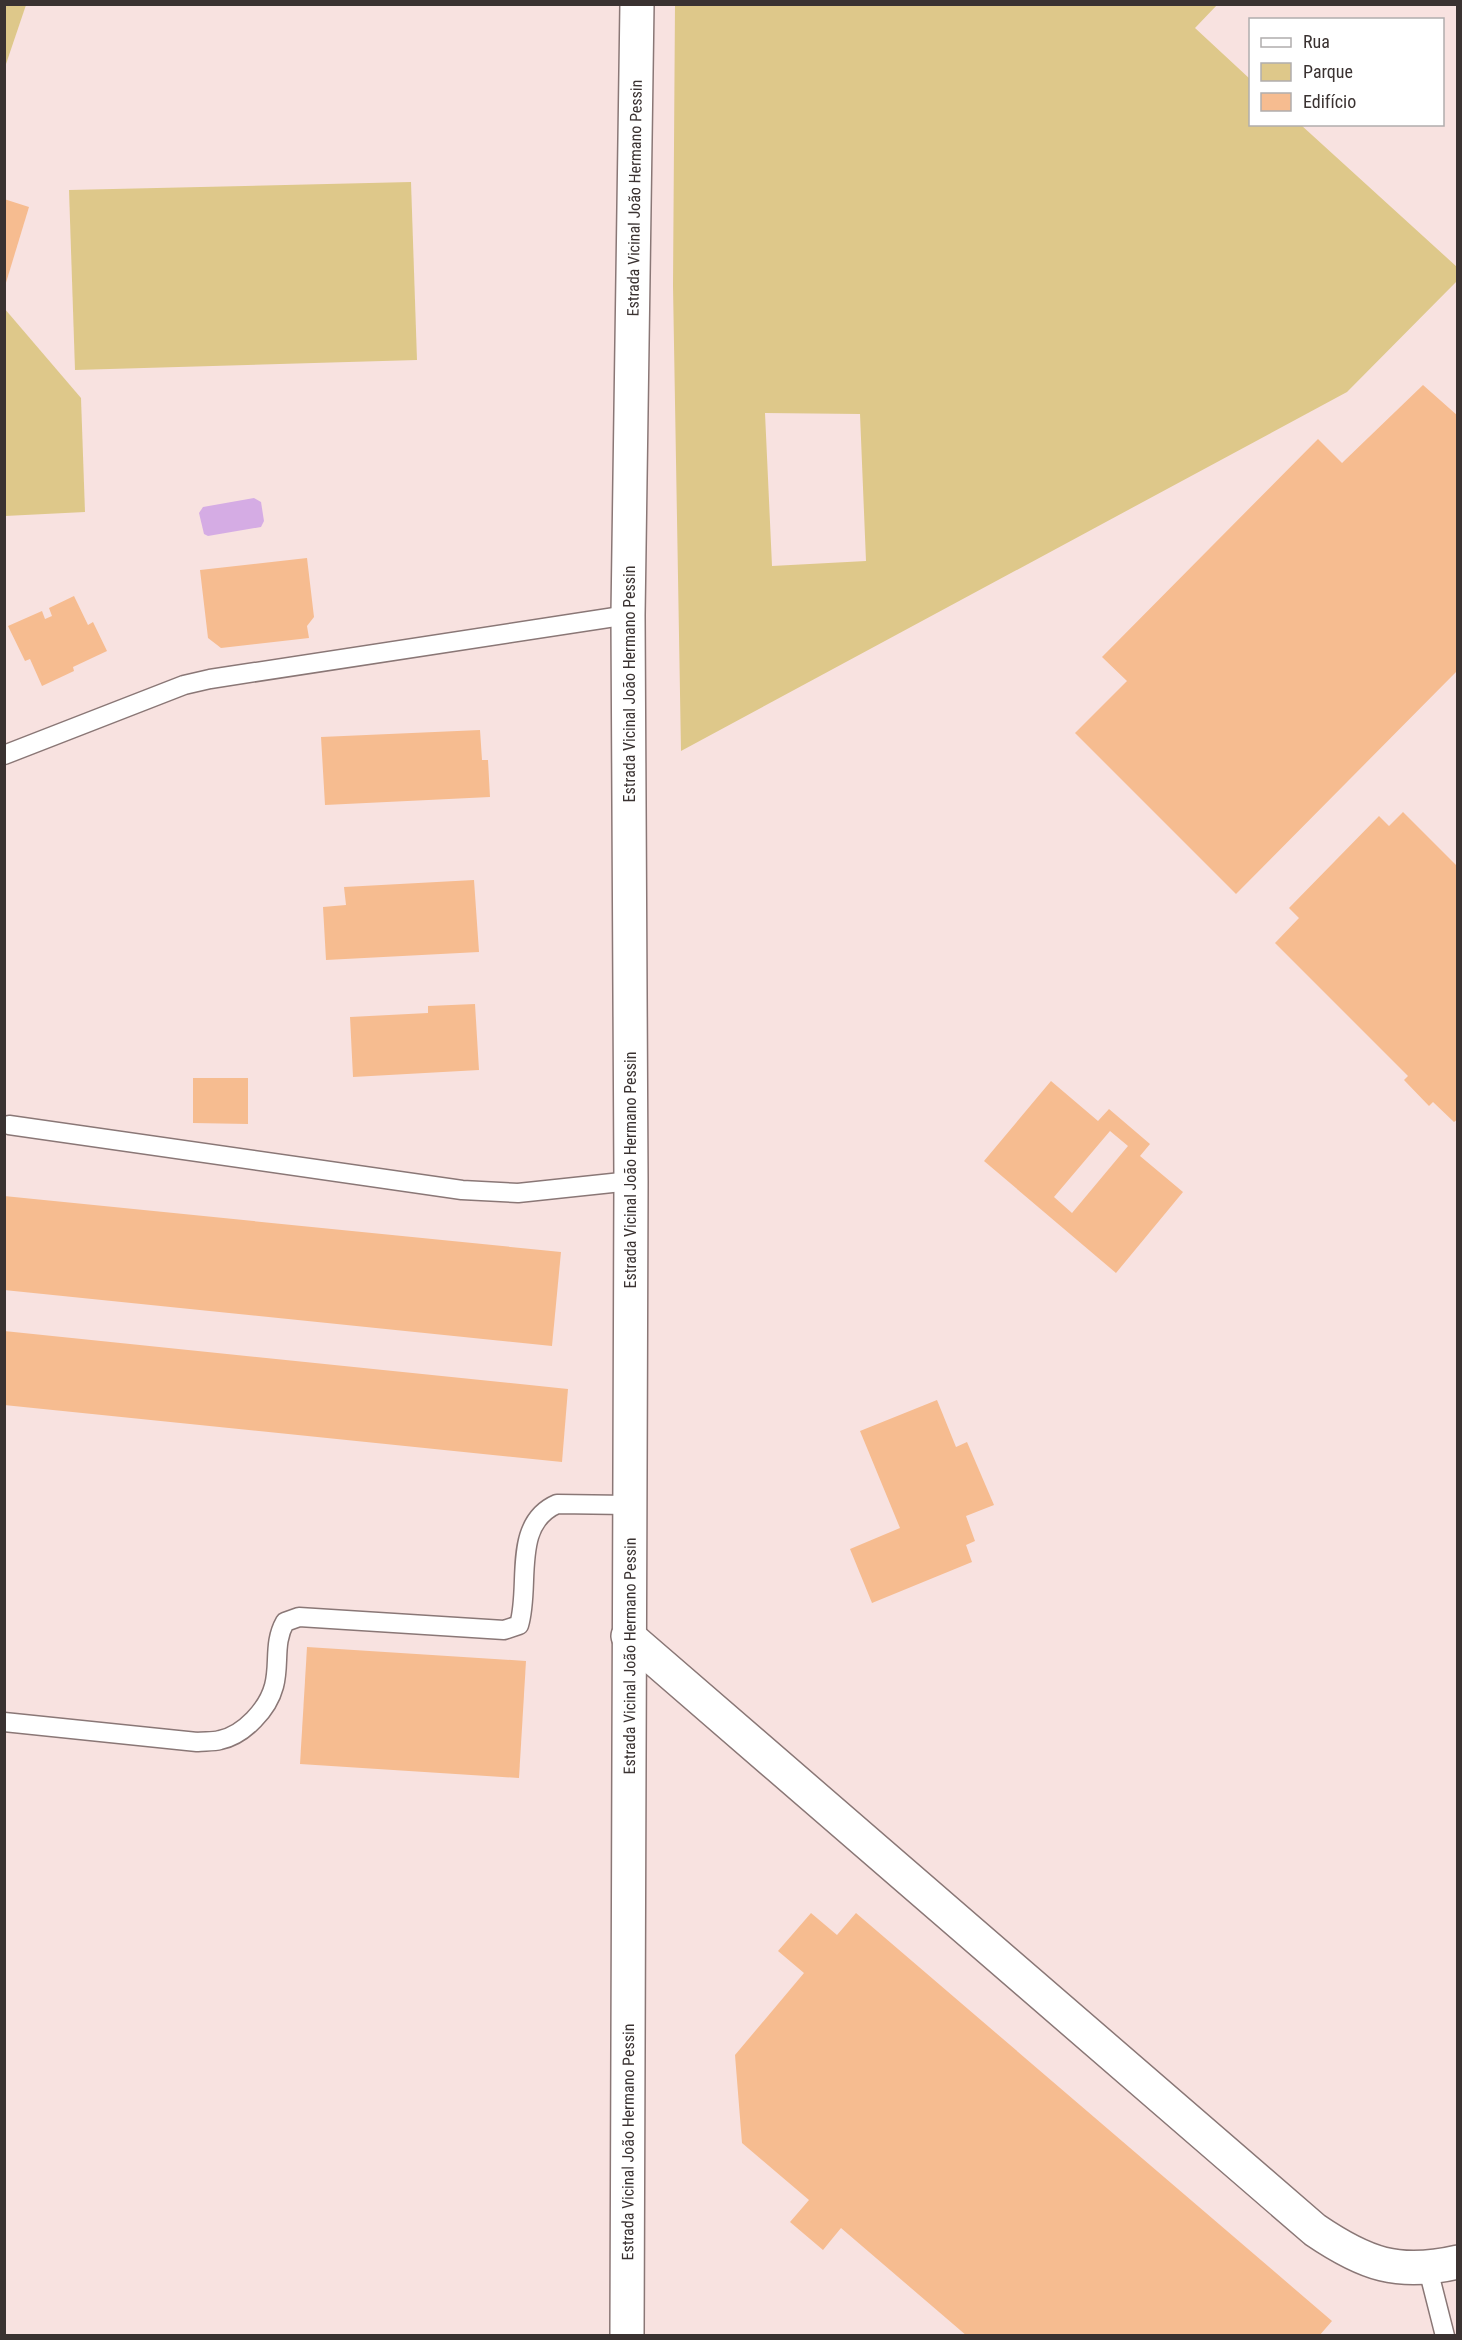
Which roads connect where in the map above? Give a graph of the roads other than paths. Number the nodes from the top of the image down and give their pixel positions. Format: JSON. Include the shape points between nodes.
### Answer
{"nodes":[{"id":1,"x":637,"y":4,"type":"edge"},
{"id":2,"x":628,"y":615,"type":"junction"},
{"id":3,"x":4,"y":755,"type":"edge"},
{"id":4,"x":9,"y":1125,"type":"dead end"},
{"id":5,"x":631,"y":1181,"type":"junction"},
{"id":6,"x":628,"y":1505,"type":"junction"},
{"id":7,"x":628,"y":1636,"type":"junction"},
{"id":8,"x":4,"y":1722,"type":"edge"},
{"id":9,"x":1443,"y":2265,"type":"edge"},
{"id":10,"x":627,"y":2336,"type":"edge"},
{"id":11,"x":1445,"y":2336,"type":"edge"}],
"edges":[{"from":1,"to":2,"type":"main road","name":"Estrada Vicinal João Hermano Pessin"},
{"from":2,"to":3,"type":"lane","via":[[210,679],[184,685]]},
{"from":2,"to":5,"type":"main road","name":"Estrada Vicinal João Hermano Pessin"},
{"from":4,"to":5,"type":"lane","via":[[462,1190],[518,1193]]},
{"from":5,"to":6,"type":"main road","name":"Estrada Vicinal João Hermano Pessin"},
{"from":6,"to":7,"type":"main road","name":"Estrada Vicinal João Hermano Pessin"},
{"from":6,"to":8,"type":"lane","via":[[556,1504],[546,1509],[532,1526],[527,1542],[524,1611],[519,1625],[504,1630],[299,1617],[285,1622],[278,1635],[274,1686],[264,1706],[252,1721],[221,1740],[196,1742]]},
{"from":7,"to":9,"type":"main road","via":[[1315,2230],[1350,2254],[1390,2266]]},
{"from":7,"to":10,"type":"main road","name":"Estrada Vicinal João Hermano Pessin"},
{"from":9,"to":11,"type":"lane"}]}
